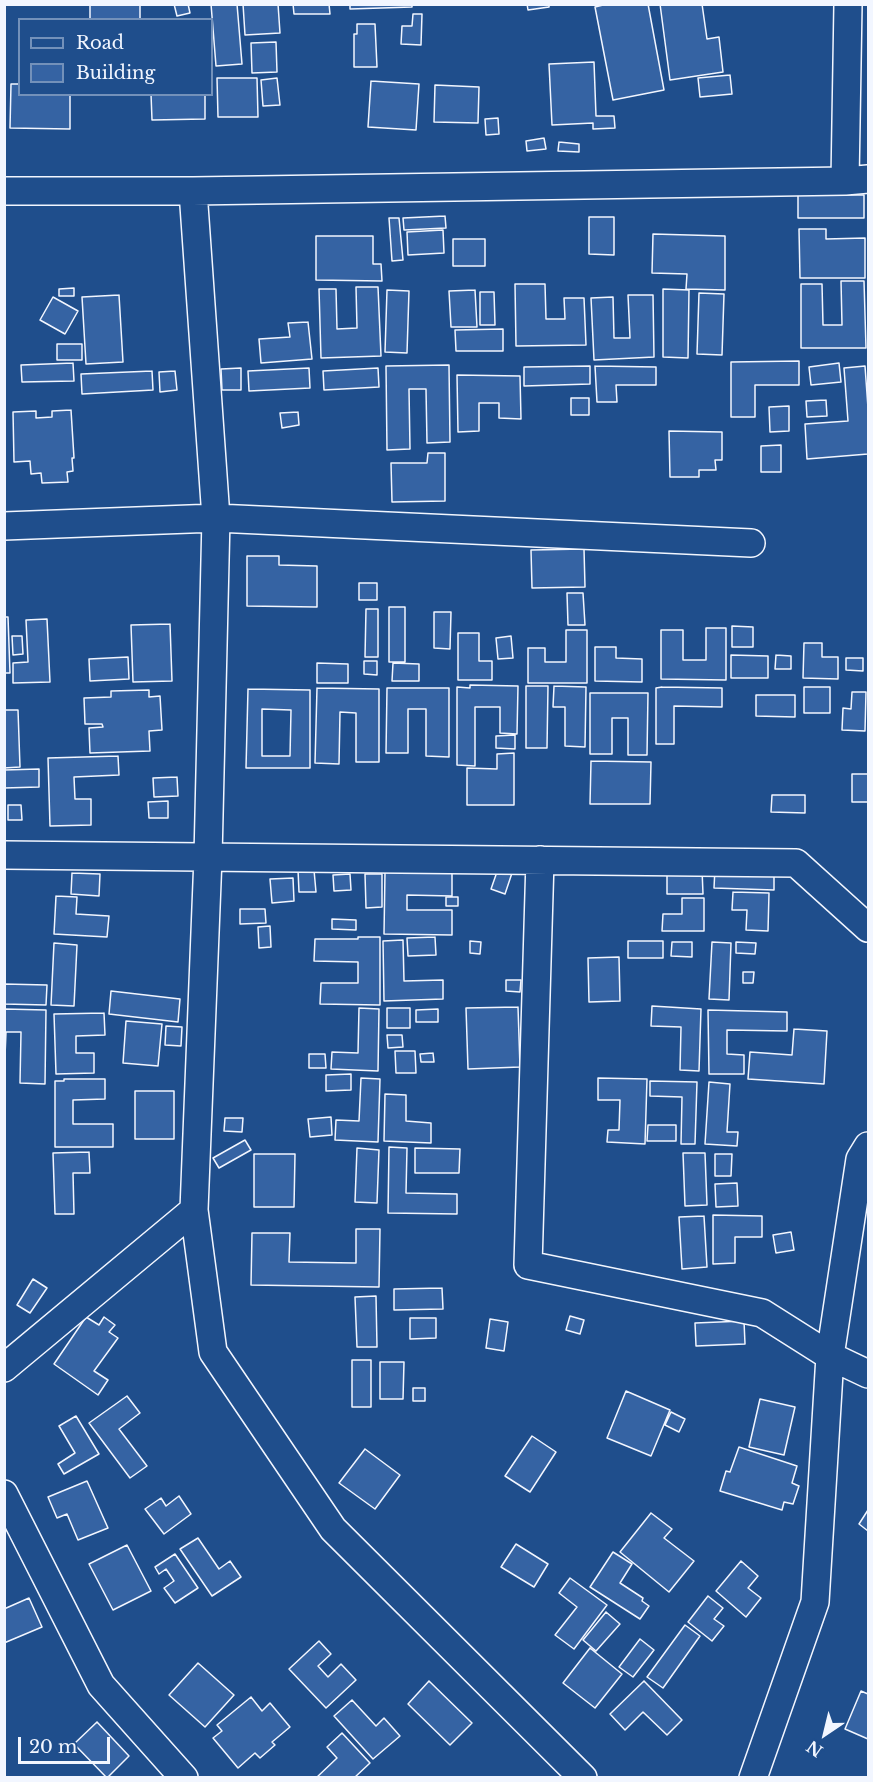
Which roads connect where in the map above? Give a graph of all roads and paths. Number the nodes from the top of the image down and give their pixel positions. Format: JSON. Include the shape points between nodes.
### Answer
{"nodes":[{"id":1,"x":848,"y":4,"type":"edge"},
{"id":2,"x":857,"y":180,"type":"edge"},
{"id":3,"x":4,"y":191,"type":"edge"},
{"id":4,"x":193,"y":191,"type":"junction"},
{"id":5,"x":216,"y":518,"type":"junction"},
{"id":6,"x":4,"y":526,"type":"edge"},
{"id":7,"x":751,"y":543,"type":"dead end"},
{"id":8,"x":4,"y":855,"type":"edge"},
{"id":9,"x":208,"y":857,"type":"junction"},
{"id":10,"x":540,"y":860,"type":"junction"},
{"id":11,"x":868,"y":928,"type":"edge"},
{"id":12,"x":868,"y":1146,"type":"edge"},
{"id":13,"x":194,"y":1210,"type":"junction"},
{"id":14,"x":830,"y":1356,"type":"junction"},
{"id":15,"x":4,"y":1368,"type":"edge"},
{"id":16,"x":868,"y":1374,"type":"edge"},
{"id":17,"x":4,"y":1494,"type":"edge"},
{"id":18,"x":184,"y":1778,"type":"edge"},
{"id":19,"x":583,"y":1778,"type":"edge"},
{"id":20,"x":753,"y":1778,"type":"edge"}],
"edges":[{"from":1,"to":2,"type":"street"},
{"from":2,"to":4,"type":"street"},
{"from":3,"to":4,"type":"street"},
{"from":4,"to":5,"type":"street"},
{"from":5,"to":6,"type":"street"},
{"from":5,"to":7,"type":"street"},
{"from":5,"to":9,"type":"street"},
{"from":8,"to":9,"type":"street"},
{"from":9,"to":10,"type":"street"},
{"from":9,"to":13,"type":"street"},
{"from":10,"to":11,"type":"street","via":[[796,862]]},
{"from":10,"to":14,"type":"street","via":[[528,1265],[762,1313]]},
{"from":12,"to":14,"type":"street","via":[[860,1159]]},
{"from":13,"to":15,"type":"street"},
{"from":13,"to":19,"type":"street","via":[[213,1352],[326,1519]]},
{"from":14,"to":16,"type":"street"},
{"from":14,"to":20,"type":"street","via":[[815,1602]]},
{"from":17,"to":18,"type":"street","via":[[101,1685]]}]}
